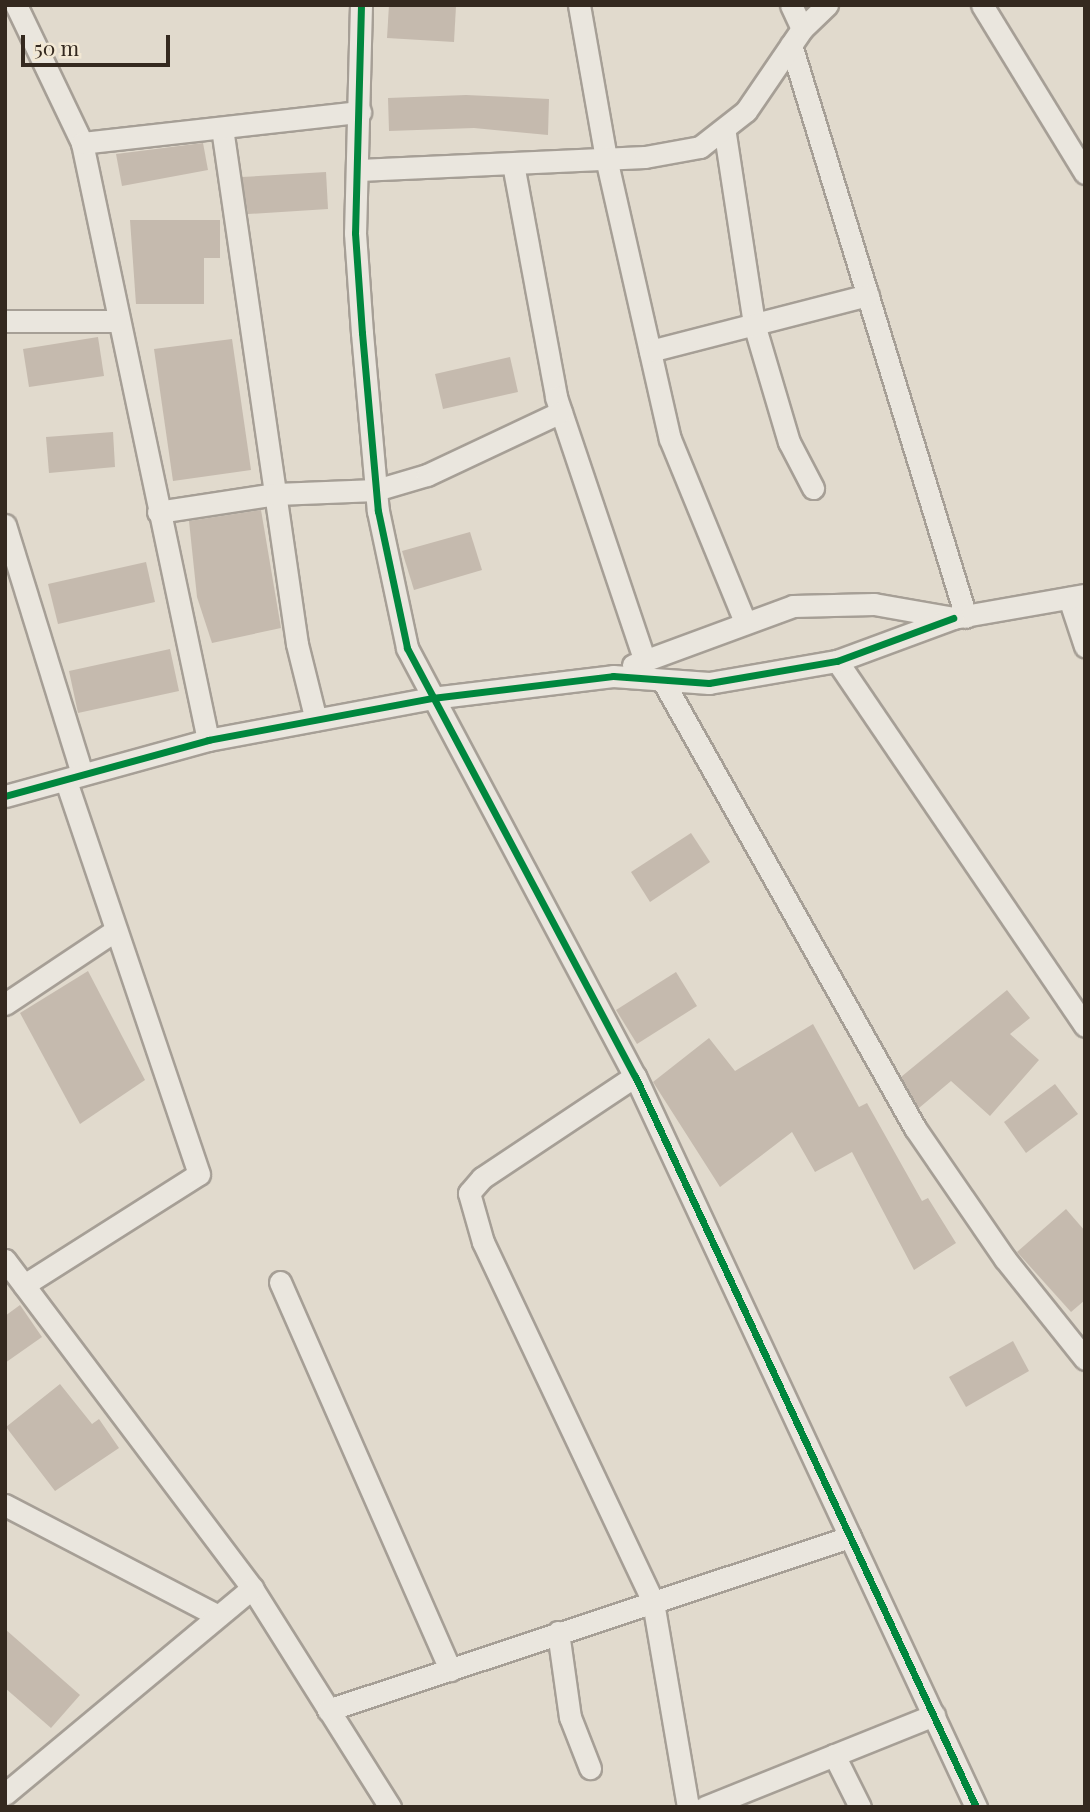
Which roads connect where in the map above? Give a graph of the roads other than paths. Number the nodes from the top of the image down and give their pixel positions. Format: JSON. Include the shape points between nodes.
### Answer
{"nodes":[{"id":1,"x":16,"y":5,"type":"edge"},
{"id":2,"x":361,"y":5,"type":"edge"},
{"id":3,"x":579,"y":5,"type":"edge"},
{"id":4,"x":791,"y":5,"type":"edge"},
{"id":5,"x":827,"y":5,"type":"edge"},
{"id":6,"x":982,"y":5,"type":"edge"},
{"id":7,"x":796,"y":37,"type":"junction"},
{"id":8,"x":360,"y":112,"type":"junction"},
{"id":9,"x":222,"y":128,"type":"junction"},
{"id":10,"x":725,"y":134,"type":"junction"},
{"id":11,"x":82,"y":143,"type":"junction"},
{"id":12,"x":606,"y":158,"type":"junction"},
{"id":13,"x":513,"y":164,"type":"junction"},
{"id":14,"x":359,"y":170,"type":"junction"},
{"id":15,"x":1085,"y":173,"type":"edge"},
{"id":16,"x":868,"y":295,"type":"junction"},
{"id":17,"x":5,"y":321,"type":"edge"},
{"id":18,"x":116,"y":321,"type":"junction"},
{"id":19,"x":754,"y":324,"type":"junction"},
{"id":20,"x":650,"y":351,"type":"junction"},
{"id":21,"x":561,"y":412,"type":"junction"},
{"id":22,"x":813,"y":488,"type":"dead end"},
{"id":23,"x":376,"y":490,"type":"junction"},
{"id":24,"x":276,"y":494,"type":"junction"},
{"id":25,"x":158,"y":512,"type":"junction"},
{"id":26,"x":5,"y":525,"type":"edge"},
{"id":27,"x":1077,"y":597,"type":"edge"},
{"id":28,"x":959,"y":618,"type":"junction"},
{"id":29,"x":744,"y":620,"type":"junction"},
{"id":30,"x":1085,"y":646,"type":"edge"},
{"id":31,"x":644,"y":659,"type":"junction"},
{"id":32,"x":837,"y":661,"type":"junction"},
{"id":33,"x":614,"y":676,"type":"junction"},
{"id":34,"x":664,"y":683,"type":"junction"},
{"id":35,"x":432,"y":698,"type":"junction"},
{"id":36,"x":316,"y":720,"type":"junction"},
{"id":37,"x":208,"y":740,"type":"junction"},
{"id":38,"x":74,"y":777,"type":"junction"},
{"id":39,"x":5,"y":796,"type":"edge"},
{"id":40,"x":116,"y":930,"type":"junction"},
{"id":41,"x":5,"y":1004,"type":"edge"},
{"id":42,"x":1085,"y":1026,"type":"edge"},
{"id":43,"x":635,"y":1076,"type":"junction"},
{"id":44,"x":5,"y":1260,"type":"edge"},
{"id":45,"x":280,"y":1282,"type":"dead end"},
{"id":46,"x":24,"y":1285,"type":"junction"},
{"id":47,"x":1085,"y":1359,"type":"edge"},
{"id":48,"x":7,"y":1509,"type":"edge"},
{"id":49,"x":850,"y":1536,"type":"junction"},
{"id":50,"x":252,"y":1588,"type":"junction"},
{"id":51,"x":653,"y":1602,"type":"junction"},
{"id":52,"x":216,"y":1615,"type":"junction"},
{"id":53,"x":558,"y":1632,"type":"junction"},
{"id":54,"x":450,"y":1670,"type":"junction"},
{"id":55,"x":328,"y":1710,"type":"junction"},
{"id":56,"x":934,"y":1715,"type":"junction"},
{"id":57,"x":834,"y":1755,"type":"junction"},
{"id":58,"x":590,"y":1768,"type":"dead end"},
{"id":59,"x":5,"y":1794,"type":"edge"},
{"id":60,"x":390,"y":1807,"type":"edge"},
{"id":61,"x":688,"y":1807,"type":"edge"},
{"id":62,"x":705,"y":1807,"type":"edge"},
{"id":63,"x":860,"y":1807,"type":"edge"},
{"id":64,"x":976,"y":1807,"type":"edge"}],
"edges":[{"from":1,"to":11,"type":"street"},
{"from":2,"to":8,"type":"street"},
{"from":3,"to":12,"type":"street"},
{"from":4,"to":7,"type":"street"},
{"from":5,"to":7,"type":"street"},
{"from":6,"to":15,"type":"street"},
{"from":7,"to":10,"type":"street"},
{"from":7,"to":16,"type":"street"},
{"from":8,"to":9,"type":"street"},
{"from":8,"to":14,"type":"street"},
{"from":9,"to":11,"type":"street"},
{"from":9,"to":24,"type":"street"},
{"from":10,"to":12,"type":"street","via":[[700,147]]},
{"from":10,"to":19,"type":"street"},
{"from":11,"to":18,"type":"street"},
{"from":12,"to":13,"type":"street"},
{"from":12,"to":20,"type":"street"},
{"from":13,"to":14,"type":"street"},
{"from":13,"to":21,"type":"street"},
{"from":14,"to":23,"type":"street","via":[[355,233]]},
{"from":16,"to":19,"type":"street"},
{"from":16,"to":28,"type":"street"},
{"from":17,"to":18,"type":"street"},
{"from":18,"to":25,"type":"street"},
{"from":19,"to":20,"type":"street"},
{"from":19,"to":22,"type":"street","via":[[789,442]]},
{"from":20,"to":29,"type":"street","via":[[670,439]]},
{"from":21,"to":23,"type":"street","via":[[427,475]]},
{"from":21,"to":31,"type":"street"},
{"from":23,"to":24,"type":"street"},
{"from":23,"to":35,"type":"street","via":[[390,584],[407,648]]},
{"from":24,"to":25,"type":"street"},
{"from":24,"to":36,"type":"street","via":[[297,644]]},
{"from":25,"to":37,"type":"street"},
{"from":26,"to":38,"type":"street"},
{"from":27,"to":28,"type":"street"},
{"from":27,"to":30,"type":"street"},
{"from":28,"to":29,"type":"street","via":[[828,603]]},
{"from":28,"to":32,"type":"street"},
{"from":29,"to":31,"type":"street"},
{"from":31,"to":33,"type":"street"},
{"from":32,"to":34,"type":"street","via":[[709,683]]},
{"from":32,"to":42,"type":"street"},
{"from":33,"to":34,"type":"street"},
{"from":33,"to":35,"type":"street"},
{"from":34,"to":47,"type":"street","via":[[915,1128],[1004,1259]]},
{"from":35,"to":36,"type":"street"},
{"from":35,"to":43,"type":"street"},
{"from":36,"to":37,"type":"street"},
{"from":37,"to":38,"type":"street"},
{"from":38,"to":39,"type":"street"},
{"from":38,"to":40,"type":"street"},
{"from":40,"to":41,"type":"street"},
{"from":40,"to":46,"type":"street","via":[[199,1174]]},
{"from":43,"to":49,"type":"street"},
{"from":43,"to":51,"type":"street","via":[[482,1178],[469,1193],[483,1242]]},
{"from":44,"to":46,"type":"street"},
{"from":45,"to":54,"type":"street"},
{"from":46,"to":50,"type":"street"},
{"from":48,"to":52,"type":"street"},
{"from":49,"to":51,"type":"street"},
{"from":49,"to":56,"type":"street"},
{"from":50,"to":52,"type":"street"},
{"from":50,"to":55,"type":"street"},
{"from":51,"to":53,"type":"street"},
{"from":51,"to":61,"type":"street"},
{"from":52,"to":59,"type":"street"},
{"from":53,"to":54,"type":"street"},
{"from":53,"to":58,"type":"street","via":[[570,1717]]},
{"from":54,"to":55,"type":"street"},
{"from":55,"to":60,"type":"street"},
{"from":56,"to":57,"type":"street"},
{"from":56,"to":64,"type":"street"},
{"from":57,"to":62,"type":"street"},
{"from":57,"to":63,"type":"street"}]}
